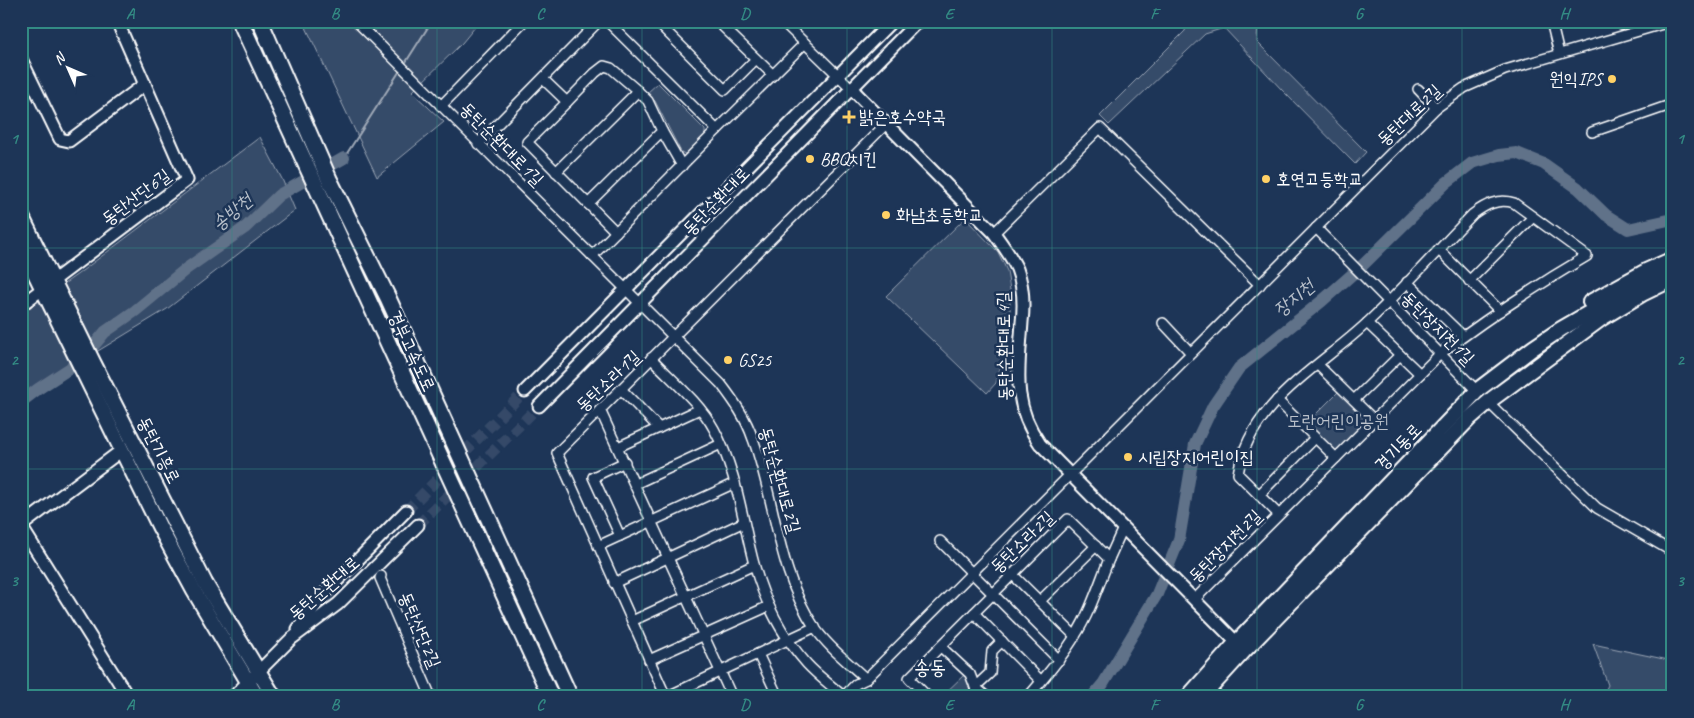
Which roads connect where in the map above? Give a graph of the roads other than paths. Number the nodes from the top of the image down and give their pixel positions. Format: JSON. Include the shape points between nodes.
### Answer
{"nodes":[{"id":1,"x":117,"y":21,"type":"edge"},
{"id":2,"x":240,"y":21,"type":"edge"},
{"id":3,"x":260,"y":21,"type":"edge"},
{"id":4,"x":356,"y":21,"type":"edge"},
{"id":5,"x":524,"y":21,"type":"edge"},
{"id":6,"x":599,"y":21,"type":"edge"},
{"id":7,"x":608,"y":21,"type":"edge"},
{"id":8,"x":656,"y":21,"type":"edge"},
{"id":9,"x":717,"y":21,"type":"edge"},
{"id":10,"x":782,"y":21,"type":"edge"},
{"id":11,"x":892,"y":21,"type":"edge"},
{"id":12,"x":918,"y":21,"type":"edge"},
{"id":13,"x":1551,"y":21,"type":"edge"},
{"id":14,"x":1673,"y":21,"type":"edge"},
{"id":15,"x":805,"y":44,"type":"junction"},
{"id":16,"x":865,"y":48,"type":"junction"},
{"id":17,"x":1559,"y":54,"type":"junction"},
{"id":18,"x":21,"y":59,"type":"edge"},
{"id":19,"x":756,"y":59,"type":"junction"},
{"id":20,"x":878,"y":62,"type":"junction"},
{"id":21,"x":773,"y":75,"type":"junction"},
{"id":22,"x":838,"y":75,"type":"junction"},
{"id":23,"x":543,"y":79,"type":"junction"},
{"id":24,"x":145,"y":84,"type":"junction"},
{"id":25,"x":851,"y":88,"type":"junction"},
{"id":26,"x":1418,"y":89,"type":"dead end"},
{"id":27,"x":638,"y":91,"type":"junction"},
{"id":28,"x":567,"y":102,"type":"junction"},
{"id":29,"x":1673,"y":104,"type":"edge"},
{"id":30,"x":441,"y":106,"type":"junction"},
{"id":31,"x":806,"y":107,"type":"junction"},
{"id":32,"x":1436,"y":108,"type":"junction"},
{"id":33,"x":886,"y":124,"type":"junction"},
{"id":34,"x":717,"y":130,"type":"junction"},
{"id":35,"x":662,"y":131,"type":"junction"},
{"id":36,"x":1592,"y":132,"type":"dead end"},
{"id":37,"x":478,"y":144,"type":"junction"},
{"id":38,"x":777,"y":164,"type":"junction"},
{"id":39,"x":682,"y":166,"type":"junction"},
{"id":40,"x":556,"y":172,"type":"junction"},
{"id":41,"x":323,"y":183,"type":"junction"},
{"id":42,"x":588,"y":204,"type":"junction"},
{"id":43,"x":21,"y":215,"type":"edge"},
{"id":44,"x":1532,"y":218,"type":"junction"},
{"id":45,"x":1316,"y":228,"type":"junction"},
{"id":46,"x":616,"y":232,"type":"junction"},
{"id":47,"x":994,"y":233,"type":"junction"},
{"id":48,"x":21,"y":245,"type":"edge"},
{"id":49,"x":1439,"y":250,"type":"junction"},
{"id":50,"x":592,"y":256,"type":"junction"},
{"id":51,"x":1673,"y":259,"type":"edge"},
{"id":52,"x":1673,"y":269,"type":"edge"},
{"id":53,"x":1673,"y":279,"type":"edge"},
{"id":54,"x":1470,"y":281,"type":"junction"},
{"id":55,"x":1407,"y":282,"type":"junction"},
{"id":56,"x":48,"y":284,"type":"junction"},
{"id":57,"x":1260,"y":285,"type":"junction"},
{"id":58,"x":1673,"y":289,"type":"edge"},
{"id":59,"x":625,"y":290,"type":"junction"},
{"id":60,"x":1389,"y":302,"type":"junction"},
{"id":61,"x":639,"y":304,"type":"junction"},
{"id":62,"x":21,"y":305,"type":"edge"},
{"id":63,"x":1500,"y":311,"type":"junction"},
{"id":64,"x":1163,"y":322,"type":"dead end"},
{"id":65,"x":1367,"y":323,"type":"junction"},
{"id":66,"x":73,"y":335,"type":"junction"},
{"id":67,"x":1463,"y":336,"type":"junction"},
{"id":68,"x":673,"y":337,"type":"junction"},
{"id":69,"x":1562,"y":347,"type":"junction"},
{"id":70,"x":1533,"y":348,"type":"junction"},
{"id":71,"x":1191,"y":354,"type":"junction"},
{"id":72,"x":1440,"y":354,"type":"junction"},
{"id":73,"x":1400,"y":355,"type":"junction"},
{"id":74,"x":651,"y":358,"type":"junction"},
{"id":75,"x":1318,"y":365,"type":"junction"},
{"id":76,"x":1420,"y":374,"type":"junction"},
{"id":77,"x":621,"y":389,"type":"junction"},
{"id":78,"x":524,"y":391,"type":"tunnel mouth"},
{"id":79,"x":1477,"y":391,"type":"junction"},
{"id":80,"x":1277,"y":400,"type":"junction"},
{"id":81,"x":1354,"y":400,"type":"junction"},
{"id":82,"x":1488,"y":402,"type":"junction"},
{"id":83,"x":539,"y":406,"type":"tunnel mouth"},
{"id":84,"x":700,"y":409,"type":"junction"},
{"id":85,"x":600,"y":410,"type":"junction"},
{"id":86,"x":1374,"y":420,"type":"junction"},
{"id":87,"x":659,"y":428,"type":"junction"},
{"id":88,"x":1315,"y":438,"type":"junction"},
{"id":89,"x":721,"y":444,"type":"junction"},
{"id":90,"x":618,"y":447,"type":"junction"},
{"id":91,"x":122,"y":450,"type":"junction"},
{"id":92,"x":1336,"y":458,"type":"junction"},
{"id":93,"x":625,"y":462,"type":"junction"},
{"id":94,"x":1070,"y":474,"type":"junction"},
{"id":95,"x":735,"y":483,"type":"junction"},
{"id":96,"x":635,"y":484,"type":"junction"},
{"id":97,"x":1259,"y":496,"type":"junction"},
{"id":98,"x":406,"y":511,"type":"tunnel mouth"},
{"id":99,"x":1279,"y":515,"type":"junction"},
{"id":100,"x":652,"y":521,"type":"junction"},
{"id":101,"x":744,"y":522,"type":"junction"},
{"id":102,"x":418,"y":525,"type":"tunnel mouth"},
{"id":103,"x":1123,"y":528,"type":"junction"},
{"id":104,"x":620,"y":536,"type":"junction"},
{"id":105,"x":940,"y":541,"type":"dead end"},
{"id":106,"x":598,"y":546,"type":"junction"},
{"id":107,"x":1096,"y":546,"type":"junction"},
{"id":108,"x":1673,"y":552,"type":"edge"},
{"id":109,"x":668,"y":557,"type":"junction"},
{"id":110,"x":1110,"y":559,"type":"junction"},
{"id":111,"x":754,"y":565,"type":"junction"},
{"id":112,"x":972,"y":573,"type":"junction"},
{"id":113,"x":1012,"y":574,"type":"junction"},
{"id":114,"x":381,"y":576,"type":"dead end"},
{"id":115,"x":614,"y":583,"type":"junction"},
{"id":116,"x":993,"y":594,"type":"junction"},
{"id":117,"x":686,"y":596,"type":"junction"},
{"id":118,"x":1194,"y":600,"type":"junction"},
{"id":119,"x":1040,"y":602,"type":"junction"},
{"id":120,"x":769,"y":606,"type":"junction"},
{"id":121,"x":974,"y":614,"type":"junction"},
{"id":122,"x":632,"y":621,"type":"junction"},
{"id":123,"x":815,"y":627,"type":"junction"},
{"id":124,"x":704,"y":635,"type":"junction"},
{"id":125,"x":1075,"y":636,"type":"junction"},
{"id":126,"x":291,"y":639,"type":"junction"},
{"id":127,"x":788,"y":641,"type":"junction"},
{"id":128,"x":1002,"y":641,"type":"junction"},
{"id":129,"x":941,"y":647,"type":"junction"},
{"id":130,"x":1240,"y":647,"type":"junction"},
{"id":131,"x":758,"y":654,"type":"junction"},
{"id":132,"x":649,"y":660,"type":"junction"},
{"id":133,"x":1059,"y":660,"type":"junction"},
{"id":134,"x":258,"y":671,"type":"junction"},
{"id":135,"x":720,"y":672,"type":"junction"},
{"id":136,"x":866,"y":679,"type":"junction"},
{"id":137,"x":248,"y":681,"type":"junction"},
{"id":138,"x":1041,"y":681,"type":"junction"},
{"id":139,"x":975,"y":688,"type":"junction"},
{"id":140,"x":128,"y":697,"type":"edge"},
{"id":141,"x":233,"y":697,"type":"edge"},
{"id":142,"x":257,"y":697,"type":"edge"},
{"id":143,"x":274,"y":697,"type":"edge"},
{"id":144,"x":431,"y":697,"type":"edge"},
{"id":145,"x":551,"y":697,"type":"edge"},
{"id":146,"x":570,"y":697,"type":"edge"},
{"id":147,"x":666,"y":697,"type":"edge"},
{"id":148,"x":732,"y":697,"type":"edge"},
{"id":149,"x":778,"y":697,"type":"edge"},
{"id":150,"x":844,"y":697,"type":"edge"},
{"id":151,"x":928,"y":697,"type":"edge"},
{"id":152,"x":987,"y":697,"type":"edge"},
{"id":153,"x":1028,"y":697,"type":"edge"},
{"id":154,"x":1188,"y":697,"type":"edge"},
{"id":155,"x":1202,"y":697,"type":"edge"}],
"edges":[{"from":1,"to":24,"type":"main road","name":"동탄산단6길"},
{"from":2,"to":41,"type":"highway","name":"경부고속도로","via":[[304,160]]},
{"from":3,"to":41,"type":"highway","name":"경부고속도로","via":[[317,151]]},
{"from":4,"to":30,"type":"street","name":"동탄순환대로1길"},
{"from":5,"to":30,"type":"street"},
{"from":6,"to":23,"type":"street"},
{"from":7,"to":34,"type":"street"},
{"from":8,"to":19,"type":"street","via":[[725,90]]},
{"from":9,"to":19,"type":"street"},
{"from":10,"to":15,"type":"street"},
{"from":11,"to":16,"type":"main road","name":"동탄순환대로"},
{"from":12,"to":20,"type":"main road","name":"동탄순환대로"},
{"from":13,"to":17,"type":"street"},
{"from":14,"to":17,"type":"street","name":"동탄대로2길"},
{"from":15,"to":21,"type":"street"},
{"from":15,"to":22,"type":"street"},
{"from":16,"to":20,"type":"main road","via":[[864,56],[868,62]]},
{"from":16,"to":22,"type":"main road","name":"동탄순환대로"},
{"from":17,"to":32,"type":"street","name":"동탄대로2길","via":[[1478,81]]},
{"from":18,"to":24,"type":"main road","via":[[60,138],[69,141]]},
{"from":19,"to":21,"type":"street"},
{"from":20,"to":25,"type":"main road","name":"동탄순환대로"},
{"from":21,"to":34,"type":"street"},
{"from":22,"to":25,"type":"street"},
{"from":22,"to":31,"type":"main road","name":"동탄순환대로"},
{"from":23,"to":28,"type":"street"},
{"from":23,"to":37,"type":"street"},
{"from":24,"to":56,"type":"main road","name":"동탄산단6길","via":[[187,180]]},
{"from":25,"to":33,"type":"main road","name":"동탄순환대로4길"},
{"from":25,"to":38,"type":"main road","name":"동탄순환대로"},
{"from":26,"to":32,"type":"street"},
{"from":27,"to":28,"type":"street","via":[[611,68],[604,66]]},
{"from":27,"to":35,"type":"street","via":[[648,101]]},
{"from":27,"to":40,"type":"street"},
{"from":28,"to":40,"type":"street","via":[[527,142]]},
{"from":29,"to":36,"type":"street"},
{"from":30,"to":37,"type":"street","name":"동탄순환대로1길"},
{"from":31,"to":38,"type":"main road","via":[[815,108],[818,114]]},
{"from":31,"to":59,"type":"main road","name":"동탄순환대로"},
{"from":32,"to":45,"type":"street","name":"동탄대로2길"},
{"from":33,"to":47,"type":"main road","name":"동탄순환대로4길"},
{"from":33,"to":68,"type":"street"},
{"from":34,"to":39,"type":"street"},
{"from":35,"to":39,"type":"street"},
{"from":35,"to":42,"type":"street"},
{"from":37,"to":50,"type":"street","name":"동탄순환대로1길"},
{"from":38,"to":61,"type":"main road","name":"동탄순환대로"},
{"from":39,"to":46,"type":"street"},
{"from":40,"to":42,"type":"street"},
{"from":41,"to":145,"type":"highway","name":"경부고속도로","via":[[377,319]]},
{"from":41,"to":146,"type":"highway","name":"경부고속도로","via":[[390,303]]},
{"from":42,"to":46,"type":"street"},
{"from":43,"to":56,"type":"main road","name":"동탄기흥로"},
{"from":44,"to":49,"type":"street","name":"동탄장지천2길","via":[[1514,203],[1494,202],[1473,214]]},
{"from":44,"to":54,"type":"street"},
{"from":44,"to":63,"type":"street","name":"동탄장지천2길","via":[[1587,256]]},
{"from":45,"to":57,"type":"street","name":"동탄대로2길"},
{"from":45,"to":60,"type":"street","name":"동탄장지천1길"},
{"from":46,"to":50,"type":"street"},
{"from":47,"to":57,"type":"street","via":[[1100,128]]},
{"from":47,"to":94,"type":"main road","name":"동탄순환대로4길","via":[[1017,269],[1021,287],[1023,306],[1018,380],[1024,416],[1040,444]]},
{"from":48,"to":56,"type":"main road","name":"동탄기흥로"},
{"from":49,"to":54,"type":"street"},
{"from":49,"to":55,"type":"street","name":"동탄장지천2길"},
{"from":50,"to":59,"type":"street","name":"동탄순환대로1길"},
{"from":51,"to":70,"type":"main road","via":[[1602,294]]},
{"from":52,"to":70,"type":"main road","name":"경기동로","via":[[1606,303]]},
{"from":53,"to":69,"type":"main road","name":"경기동로","via":[[1602,318]]},
{"from":54,"to":63,"type":"street"},
{"from":55,"to":60,"type":"street","name":"동탄장지천2길"},
{"from":55,"to":67,"type":"street"},
{"from":56,"to":62,"type":"main road","name":"동탄산단6길"},
{"from":56,"to":66,"type":"main road","name":"동탄기흥로"},
{"from":57,"to":71,"type":"street","name":"동탄대로2길"},
{"from":58,"to":69,"type":"main road"},
{"from":59,"to":61,"type":"street","name":"동탄순환대로1길"},
{"from":59,"to":78,"type":"main road","name":"동탄순환대로"},
{"from":60,"to":65,"type":"street","name":"동탄장지천2길"},
{"from":60,"to":72,"type":"street","name":"동탄장지천1길"},
{"from":61,"to":68,"type":"street","name":"동탄순환대로2길"},
{"from":61,"to":83,"type":"main road","name":"동탄순환대로"},
{"from":63,"to":67,"type":"street","name":"동탄장지천2길"},
{"from":64,"to":71,"type":"street"},
{"from":65,"to":73,"type":"street"},
{"from":65,"to":75,"type":"street","name":"동탄장지천2길"},
{"from":66,"to":91,"type":"main road","name":"동탄기흥로","via":[[82,371]]},
{"from":66,"to":134,"type":"main road","name":"동탄기흥로","via":[[93,362],[205,583]]},
{"from":67,"to":72,"type":"street","name":"동탄장지천2길"},
{"from":68,"to":74,"type":"street"},
{"from":68,"to":123,"type":"street","name":"동탄순환대로2길","via":[[721,384],[746,422],[763,471],[789,573]]},
{"from":69,"to":82,"type":"main road","name":"경기동로"},
{"from":70,"to":79,"type":"main road","name":"경기동로"},
{"from":71,"to":94,"type":"street","name":"동탄대로2길"},
{"from":72,"to":76,"type":"street","name":"동탄장지천2길"},
{"from":72,"to":79,"type":"street","name":"동탄장지천1길"},
{"from":73,"to":76,"type":"street"},
{"from":73,"to":81,"type":"street"},
{"from":74,"to":77,"type":"street","name":"동탄소라1길"},
{"from":74,"to":84,"type":"street","name":"동탄소라1길"},
{"from":75,"to":80,"type":"street","name":"동탄장지천2길"},
{"from":75,"to":81,"type":"street"},
{"from":76,"to":86,"type":"street","name":"동탄장지천2길"},
{"from":77,"to":85,"type":"street","name":"동탄소라1길"},
{"from":77,"to":87,"type":"street"},
{"from":79,"to":130,"type":"main road","name":"경기동로"},
{"from":80,"to":88,"type":"street"},
{"from":80,"to":97,"type":"street","name":"동탄장지천2길","via":[[1260,420],[1239,463],[1238,474]]},
{"from":81,"to":86,"type":"street"},
{"from":82,"to":108,"type":"street","via":[[1597,508]]},
{"from":82,"to":130,"type":"main road","name":"경기동로"},
{"from":84,"to":87,"type":"street"},
{"from":84,"to":89,"type":"street","name":"동탄소라1길"},
{"from":85,"to":90,"type":"street"},
{"from":85,"to":106,"type":"street","name":"동탄소라1길","via":[[557,453]]},
{"from":86,"to":92,"type":"street","name":"동탄장지천2길"},
{"from":87,"to":90,"type":"street"},
{"from":88,"to":92,"type":"street"},
{"from":88,"to":97,"type":"street","name":"동탄장지천2길"},
{"from":89,"to":95,"type":"street","name":"동탄소라1길"},
{"from":89,"to":96,"type":"street"},
{"from":90,"to":93,"type":"street"},
{"from":91,"to":137,"type":"main road","name":"동탄기흥로","via":[[194,591]]},
{"from":91,"to":140,"type":"main road","via":[[21,526]]},
{"from":92,"to":99,"type":"street","name":"동탄장지천2길"},
{"from":93,"to":96,"type":"street"},
{"from":93,"to":104,"type":"street","via":[[593,477]]},
{"from":94,"to":103,"type":"main road","name":"동탄순환대로4길"},
{"from":94,"to":112,"type":"street","name":"동탄소라1길"},
{"from":95,"to":100,"type":"street"},
{"from":95,"to":101,"type":"street","name":"동탄소라1길"},
{"from":96,"to":100,"type":"street"},
{"from":97,"to":99,"type":"street","name":"동탄장지천2길"},
{"from":98,"to":126,"type":"main road","name":"동탄순환대로","via":[[324,594]]},
{"from":99,"to":118,"type":"street","name":"동탄장지천2길"},
{"from":100,"to":104,"type":"street"},
{"from":100,"to":109,"type":"street"},
{"from":101,"to":109,"type":"street"},
{"from":101,"to":111,"type":"street","name":"동탄소라1길"},
{"from":102,"to":126,"type":"main road","name":"동탄순환대로","via":[[338,604]]},
{"from":103,"to":110,"type":"street"},
{"from":103,"to":118,"type":"main road","name":"동탄순환대로4길"},
{"from":104,"to":106,"type":"street"},
{"from":105,"to":112,"type":"street","name":"동탄소라2길"},
{"from":106,"to":115,"type":"street","name":"동탄소라1길"},
{"from":107,"to":110,"type":"street","name":"동탄소라2길"},
{"from":107,"to":113,"type":"street","name":"동탄소라2길","via":[[1068,519]]},
{"from":107,"to":119,"type":"street"},
{"from":109,"to":115,"type":"street"},
{"from":109,"to":117,"type":"street"},
{"from":110,"to":125,"type":"street"},
{"from":111,"to":117,"type":"street"},
{"from":111,"to":120,"type":"street","name":"동탄소라1길"},
{"from":112,"to":116,"type":"street","name":"동탄소라2길"},
{"from":112,"to":136,"type":"street","name":"동탄소라1길"},
{"from":113,"to":116,"type":"street","name":"동탄소라2길"},
{"from":113,"to":119,"type":"street"},
{"from":114,"to":144,"type":"street","name":"동탄산단2길"},
{"from":115,"to":122,"type":"street","name":"동탄소라1길"},
{"from":116,"to":121,"type":"street","name":"동탄소라2길"},
{"from":116,"to":133,"type":"street"},
{"from":117,"to":122,"type":"street"},
{"from":117,"to":124,"type":"street"},
{"from":118,"to":130,"type":"main road","name":"동탄순환대로4길"},
{"from":119,"to":125,"type":"street"},
{"from":120,"to":124,"type":"street"},
{"from":120,"to":127,"type":"street","name":"동탄소라1길"},
{"from":121,"to":128,"type":"street"},
{"from":121,"to":129,"type":"street","name":"동탄소라2길"},
{"from":122,"to":132,"type":"street","name":"동탄소라1길"},
{"from":123,"to":127,"type":"street"},
{"from":123,"to":136,"type":"street","name":"동탄순환대로2길"},
{"from":124,"to":132,"type":"street"},
{"from":124,"to":135,"type":"street"},
{"from":125,"to":133,"type":"street"},
{"from":126,"to":134,"type":"main road"},
{"from":127,"to":131,"type":"street"},
{"from":127,"to":150,"type":"street","name":"동탄소라1길","via":[[808,665]]},
{"from":128,"to":138,"type":"street"},
{"from":128,"to":139,"type":"street","via":[[992,651],[990,673]]},
{"from":129,"to":139,"type":"street","via":[[970,674]]},
{"from":129,"to":151,"type":"street","name":"동탄소라2길","via":[[909,678]]},
{"from":130,"to":154,"type":"main road","name":"경기동로"},
{"from":130,"to":155,"type":"main road","name":"경기동로"},
{"from":131,"to":135,"type":"street"},
{"from":131,"to":149,"type":"street"},
{"from":132,"to":147,"type":"street","name":"동탄소라1길"},
{"from":133,"to":138,"type":"street"},
{"from":134,"to":137,"type":"main road"},
{"from":134,"to":143,"type":"main road","name":"동탄기흥로"},
{"from":135,"to":147,"type":"street"},
{"from":135,"to":148,"type":"street"},
{"from":136,"to":150,"type":"street","name":"동탄소라1길"},
{"from":137,"to":141,"type":"main road"},
{"from":137,"to":142,"type":"main road","name":"동탄기흥로"},
{"from":138,"to":153,"type":"street"},
{"from":139,"to":152,"type":"street"}]}
